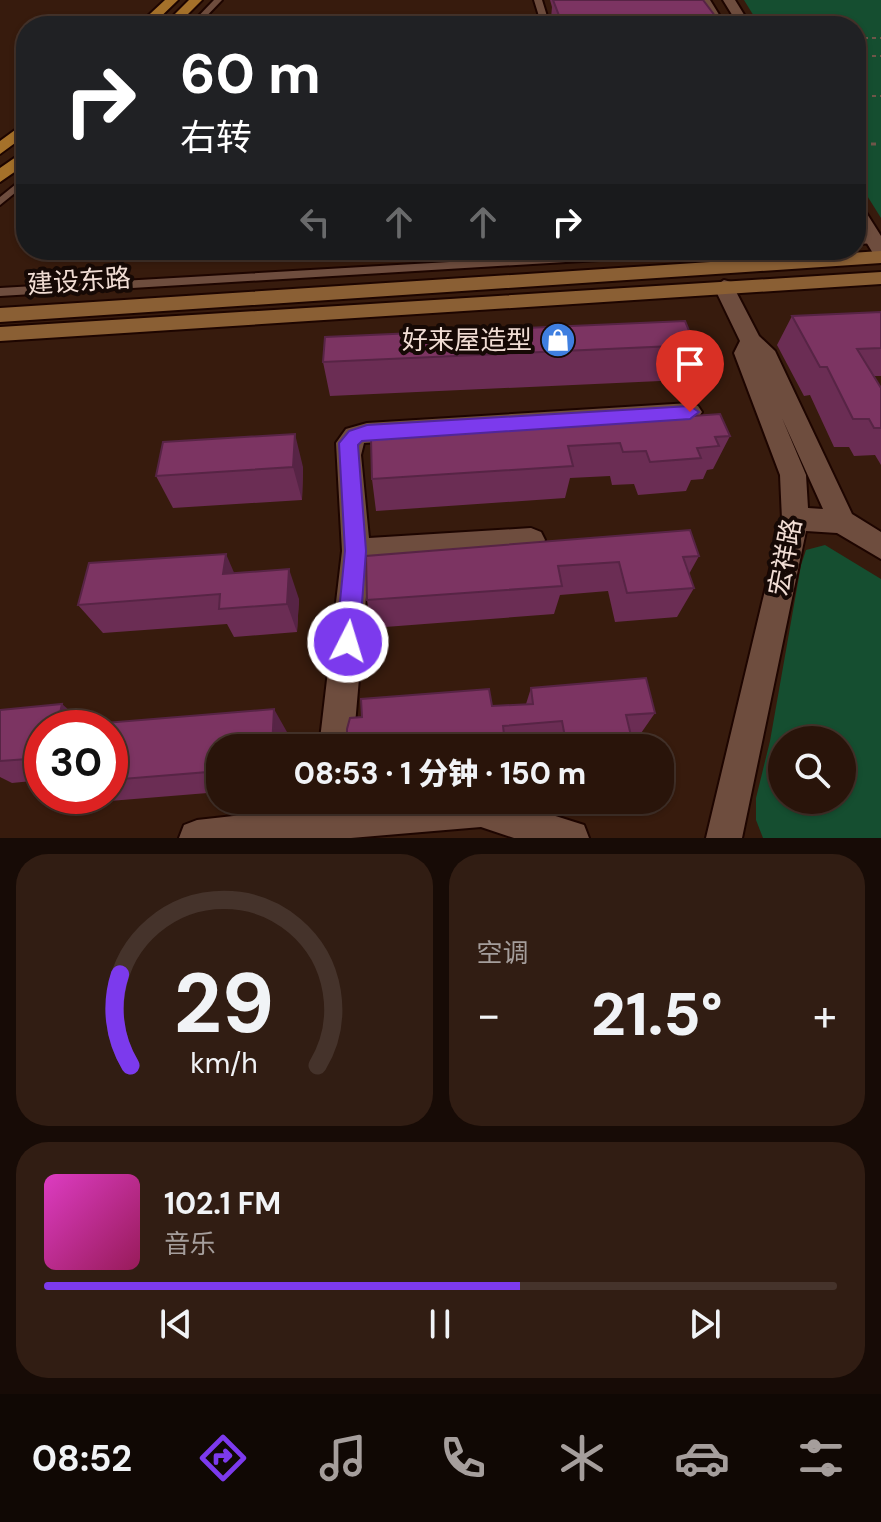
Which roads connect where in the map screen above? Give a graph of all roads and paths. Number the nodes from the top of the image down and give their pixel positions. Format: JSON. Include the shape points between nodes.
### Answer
{"nodes":[{"id":1,"x":172,"y":0,"type":"edge"},
{"id":2,"x":196,"y":0,"type":"edge"},
{"id":3,"x":218,"y":0,"type":"edge"},
{"id":4,"x":708,"y":3,"type":"edge"},
{"id":5,"x":731,"y":3,"type":"edge"},
{"id":6,"x":154,"y":16,"type":"edge"},
{"id":7,"x":179,"y":16,"type":"edge"},
{"id":8,"x":203,"y":16,"type":"edge"},
{"id":9,"x":16,"y":135,"type":"edge"},
{"id":10,"x":0,"y":149,"type":"edge"},
{"id":11,"x":16,"y":163,"type":"edge"},
{"id":12,"x":0,"y":177,"type":"edge"},
{"id":13,"x":16,"y":188,"type":"edge"},
{"id":14,"x":0,"y":202,"type":"edge"},
{"id":15,"x":498,"y":260,"type":"edge"},
{"id":16,"x":697,"y":260,"type":"edge"},
{"id":17,"x":881,"y":278,"type":"edge"},
{"id":18,"x":724,"y":287,"type":"junction"},
{"id":19,"x":0,"y":292,"type":"edge"},
{"id":20,"x":0,"y":315,"type":"edge"},
{"id":21,"x":0,"y":334,"type":"edge"},
{"id":22,"x":751,"y":341,"type":"junction"},
{"id":23,"x":690,"y":412,"type":"dead end"},
{"id":24,"x":795,"y":519,"type":"junction"},
{"id":25,"x":842,"y":522,"type":"junction"},
{"id":26,"x":531,"y":540,"type":"edge"},
{"id":27,"x":881,"y":547,"type":"edge"},
{"id":28,"x":356,"y":551,"type":"junction"},
{"id":29,"x":337,"y":734,"type":"edge"},
{"id":30,"x":324,"y":821,"type":"edge"},
{"id":31,"x":197,"y":838,"type":"edge"},
{"id":32,"x":571,"y":838,"type":"edge"},
{"id":33,"x":724,"y":838,"type":"edge"}],
"edges":[{"from":1,"to":6,"type":"main road"},
{"from":2,"to":7,"type":"main road"},
{"from":3,"to":8,"type":"lane"},
{"from":4,"to":5,"type":"lane"},
{"from":9,"to":10,"type":"main road"},
{"from":11,"to":12,"type":"main road"},
{"from":13,"to":14,"type":"lane"},
{"from":15,"to":19,"type":"lane"},
{"from":16,"to":20,"type":"main road","name":"建设东路"},
{"from":17,"to":18,"type":"main road","name":"建设东路"},
{"from":18,"to":21,"type":"main road","name":"建设东路"},
{"from":18,"to":22,"type":"street","name":"宏祥路"},
{"from":22,"to":24,"type":"street","name":"宏祥路","via":[[745,353],[793,475]]},
{"from":22,"to":25,"type":"street","via":[[764,351]]},
{"from":23,"to":28,"type":"street","via":[[355,436],[348,443],[348,455]]},
{"from":24,"to":25,"type":"street"},
{"from":24,"to":33,"type":"street","name":"宏祥路"},
{"from":25,"to":27,"type":"street"},
{"from":26,"to":28,"type":"street"},
{"from":28,"to":29,"type":"street"},
{"from":30,"to":31,"type":"street"},
{"from":30,"to":32,"type":"street","via":[[481,810]]}]}
